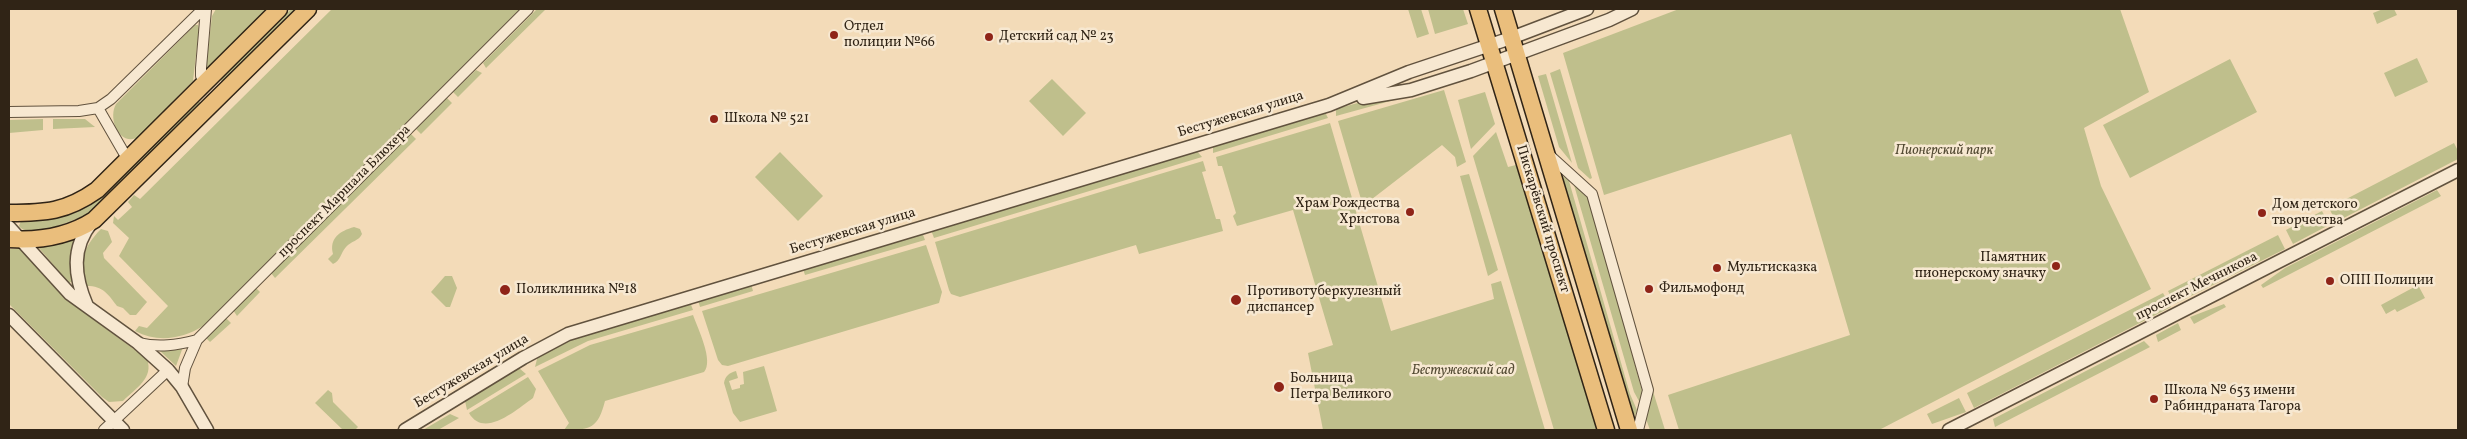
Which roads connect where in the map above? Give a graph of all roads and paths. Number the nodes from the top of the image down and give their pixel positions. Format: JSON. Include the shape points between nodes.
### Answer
{"nodes":[{"id":1,"x":205,"y":9,"type":"edge"},
{"id":2,"x":279,"y":9,"type":"edge"},
{"id":3,"x":308,"y":9,"type":"edge"},
{"id":4,"x":528,"y":9,"type":"edge"},
{"id":5,"x":1478,"y":9,"type":"edge"},
{"id":6,"x":1503,"y":9,"type":"edge"},
{"id":7,"x":1588,"y":9,"type":"edge"},
{"id":8,"x":1632,"y":9,"type":"edge"},
{"id":9,"x":1512,"y":38,"type":"junction"},
{"id":10,"x":1489,"y":46,"type":"junction"},
{"id":11,"x":1516,"y":55,"type":"junction"},
{"id":12,"x":1494,"y":63,"type":"junction"},
{"id":13,"x":206,"y":82,"type":"junction"},
{"id":14,"x":220,"y":96,"type":"junction"},
{"id":15,"x":1329,"y":105,"type":"junction"},
{"id":16,"x":98,"y":108,"type":"junction"},
{"id":17,"x":9,"y":112,"type":"edge"},
{"id":18,"x":1546,"y":152,"type":"junction"},
{"id":19,"x":128,"y":160,"type":"junction"},
{"id":20,"x":2458,"y":170,"type":"edge"},
{"id":21,"x":9,"y":213,"type":"edge"},
{"id":22,"x":94,"y":220,"type":"junction"},
{"id":23,"x":9,"y":227,"type":"edge"},
{"id":24,"x":15,"y":240,"type":"edge"},
{"id":25,"x":88,"y":308,"type":"junction"},
{"id":26,"x":9,"y":315,"type":"edge"},
{"id":27,"x":197,"y":340,"type":"junction"},
{"id":28,"x":138,"y":343,"type":"junction"},
{"id":29,"x":168,"y":370,"type":"junction"},
{"id":30,"x":182,"y":387,"type":"junction"},
{"id":31,"x":114,"y":420,"type":"junction"},
{"id":32,"x":104,"y":430,"type":"edge"},
{"id":33,"x":123,"y":430,"type":"edge"},
{"id":34,"x":207,"y":430,"type":"edge"},
{"id":35,"x":405,"y":430,"type":"edge"},
{"id":36,"x":1606,"y":430,"type":"edge"},
{"id":37,"x":1629,"y":430,"type":"edge"},
{"id":38,"x":1638,"y":430,"type":"edge"},
{"id":39,"x":1949,"y":430,"type":"edge"}],
"edges":[{"from":1,"to":13,"type":"street","via":[[201,76]]},
{"from":1,"to":16,"type":"street"},
{"from":2,"to":13,"type":"main road"},
{"from":3,"to":14,"type":"main road"},
{"from":4,"to":27,"type":"street","name":"проспект Маршала Блюхера"},
{"from":5,"to":10,"type":"main road","name":"Пискарёвский проспект"},
{"from":6,"to":9,"type":"main road","name":"Пискарёвский проспект"},
{"from":7,"to":9,"type":"street","name":"Бестужевская улица"},
{"from":8,"to":11,"type":"street","name":"Бестужевская улица"},
{"from":9,"to":10,"type":"street","name":"Бестужевская улица"},
{"from":9,"to":11,"type":"main road","name":"Пискарёвский проспект"},
{"from":10,"to":12,"type":"main road","name":"Пискарёвский проспект"},
{"from":10,"to":15,"type":"street","name":"Бестужевская улица","via":[[1409,72]]},
{"from":11,"to":12,"type":"street","name":"Бестужевская улица"},
{"from":11,"to":18,"type":"main road","name":"Пискарёвский проспект"},
{"from":12,"to":15,"type":"street","name":"Бестужевская улица","via":[[1412,90]]},
{"from":12,"to":36,"type":"main road","name":"Пискарёвский проспект"},
{"from":13,"to":14,"type":"main road"},
{"from":13,"to":19,"type":"main road"},
{"from":14,"to":22,"type":"main road"},
{"from":15,"to":35,"type":"street","name":"Бестужевская улица","via":[[568,334]]},
{"from":16,"to":17,"type":"street"},
{"from":16,"to":19,"type":"street"},
{"from":18,"to":37,"type":"main road","name":"Пискарёвский проспект"},
{"from":18,"to":38,"type":"street","via":[[1592,194],[1648,390]]},
{"from":19,"to":21,"type":"main road","via":[[97,190],[71,206],[44,213]]},
{"from":20,"to":39,"type":"street","name":"проспект Мечникова"},
{"from":22,"to":24,"type":"main road","via":[[68,233]]},
{"from":22,"to":25,"type":"street","via":[[84,232],[76,261],[81,292]]},
{"from":23,"to":24,"type":"street"},
{"from":24,"to":25,"type":"street"},
{"from":25,"to":28,"type":"street"},
{"from":26,"to":31,"type":"street"},
{"from":27,"to":28,"type":"street","via":[[154,347]]},
{"from":27,"to":30,"type":"street","name":"проспект Маршала Блюхера","via":[[185,368]]},
{"from":28,"to":29,"type":"street"},
{"from":29,"to":30,"type":"street"},
{"from":29,"to":31,"type":"street"},
{"from":30,"to":34,"type":"street"},
{"from":31,"to":32,"type":"street"},
{"from":31,"to":33,"type":"street"}]}
